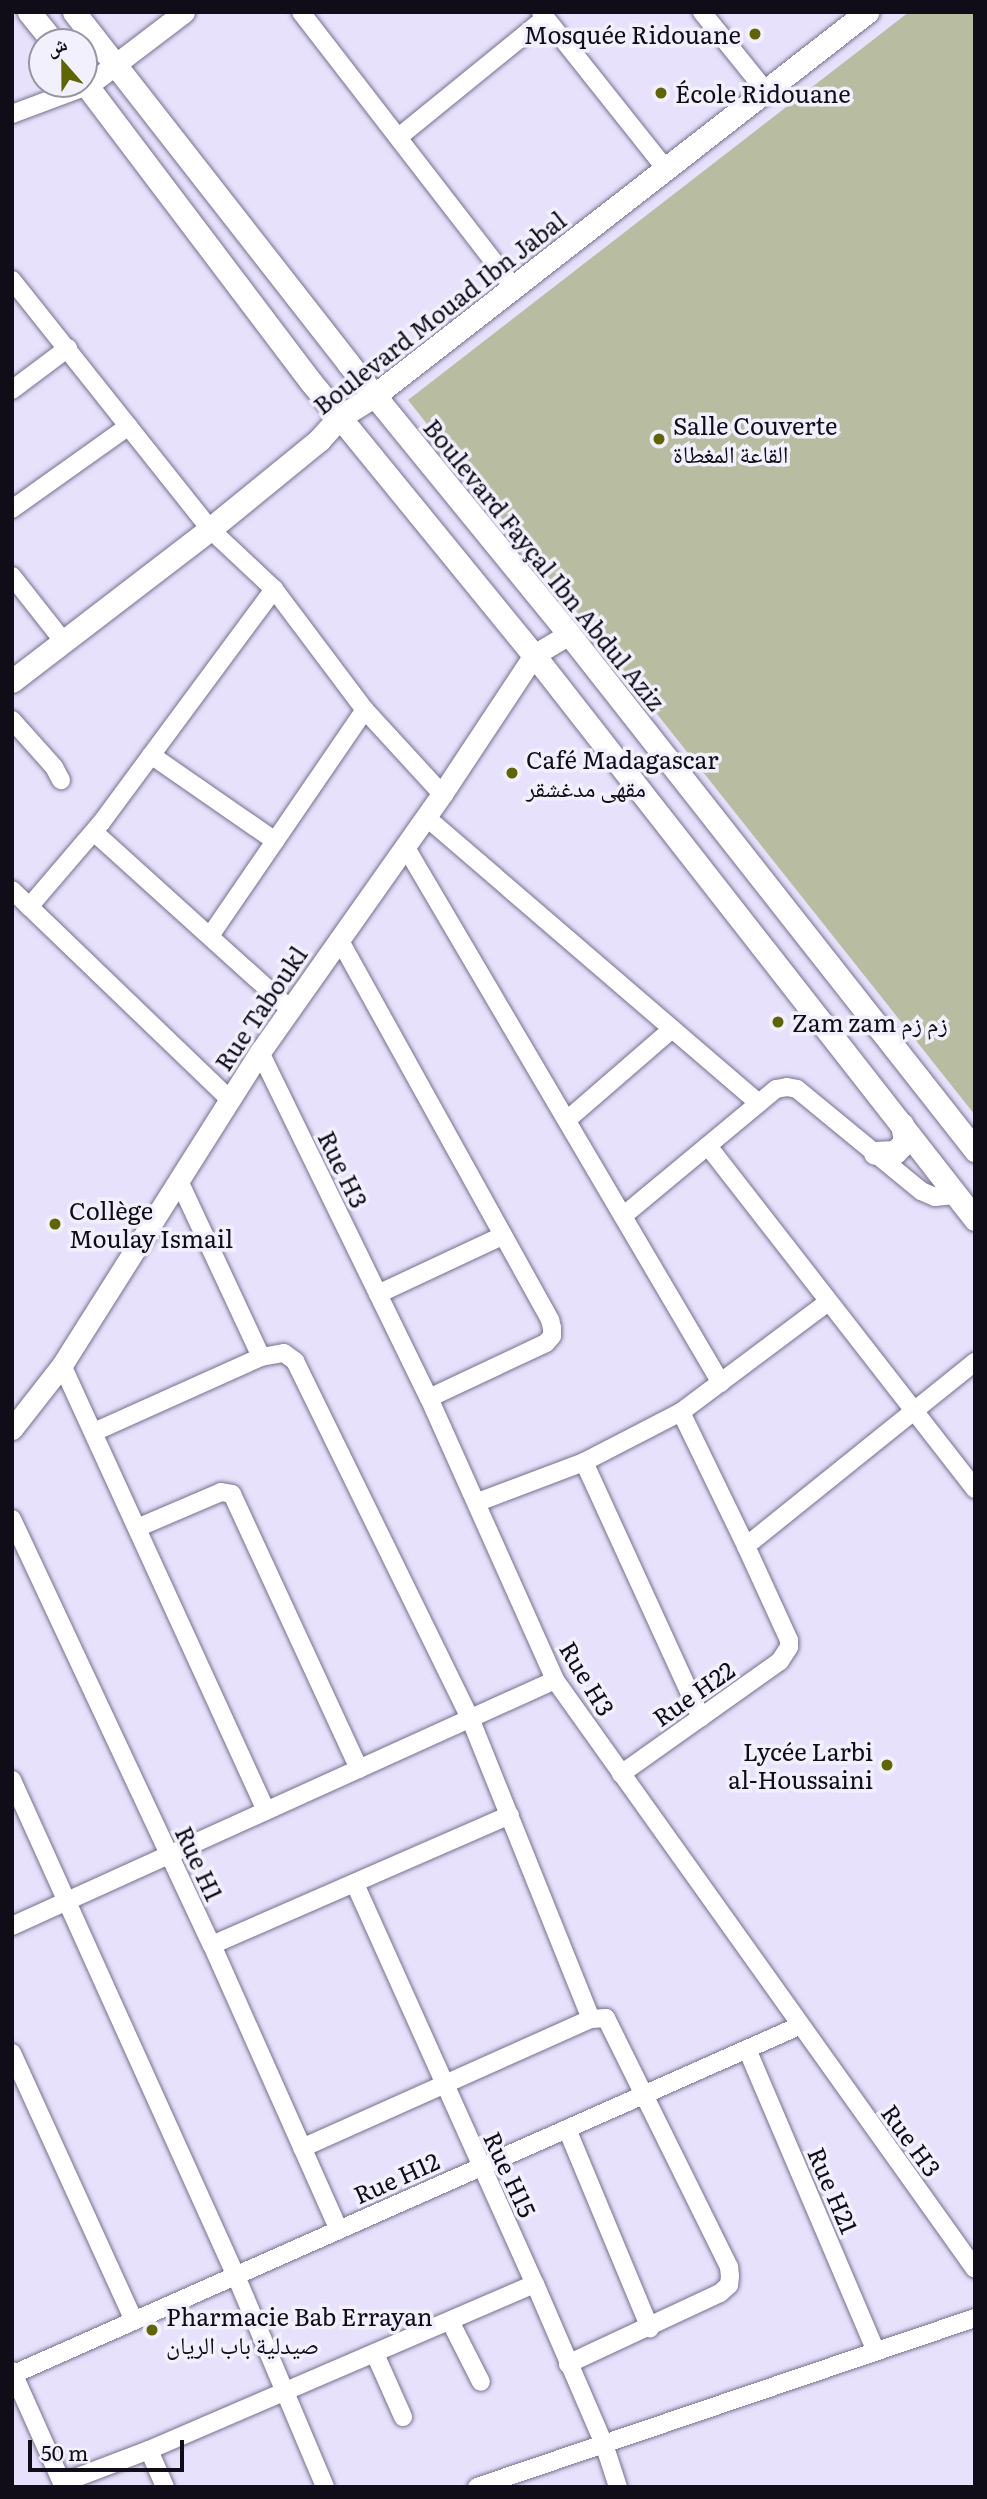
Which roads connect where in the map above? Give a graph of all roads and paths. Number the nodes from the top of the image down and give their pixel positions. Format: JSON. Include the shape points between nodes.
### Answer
{"nodes":[{"id":1,"x":29,"y":12,"type":"edge"},
{"id":2,"x":74,"y":12,"type":"edge"},
{"id":3,"x":184,"y":12,"type":"edge"},
{"id":4,"x":302,"y":12,"type":"edge"},
{"id":5,"x":702,"y":12,"type":"edge"},
{"id":6,"x":867,"y":12,"type":"edge"},
{"id":7,"x":543,"y":15,"type":"edge"},
{"id":8,"x":42,"y":28,"type":"edge"},
{"id":9,"x":117,"y":66,"type":"junction"},
{"id":10,"x":98,"y":77,"type":"edge"},
{"id":11,"x":765,"y":90,"type":"junction"},
{"id":12,"x":51,"y":98,"type":"edge"},
{"id":13,"x":97,"y":98,"type":"edge"},
{"id":14,"x":12,"y":114,"type":"edge"},
{"id":15,"x":400,"y":136,"type":"junction"},
{"id":16,"x":665,"y":168,"type":"junction"},
{"id":17,"x":12,"y":280,"type":"edge"},
{"id":18,"x":513,"y":286,"type":"junction"},
{"id":19,"x":68,"y":348,"type":"junction"},
{"id":20,"x":12,"y":390,"type":"edge"},
{"id":21,"x":375,"y":395,"type":"junction"},
{"id":22,"x":340,"y":417,"type":"junction"},
{"id":23,"x":129,"y":426,"type":"junction"},
{"id":24,"x":12,"y":509,"type":"edge"},
{"id":25,"x":210,"y":529,"type":"junction"},
{"id":26,"x":12,"y":576,"type":"edge"},
{"id":27,"x":274,"y":589,"type":"junction"},
{"id":28,"x":569,"y":634,"type":"junction"},
{"id":29,"x":64,"y":642,"type":"junction"},
{"id":30,"x":534,"y":655,"type":"junction"},
{"id":31,"x":12,"y":681,"type":"edge"},
{"id":32,"x":365,"y":710,"type":"junction"},
{"id":33,"x":12,"y":719,"type":"edge"},
{"id":34,"x":152,"y":755,"type":"junction"},
{"id":35,"x":61,"y":780,"type":"dead end"},
{"id":36,"x":442,"y":794,"type":"junction"},
{"id":37,"x":426,"y":817,"type":"junction"},
{"id":38,"x":94,"y":832,"type":"junction"},
{"id":39,"x":275,"y":841,"type":"junction"},
{"id":40,"x":405,"y":846,"type":"junction"},
{"id":41,"x":12,"y":890,"type":"edge"},
{"id":42,"x":29,"y":907,"type":"junction"},
{"id":43,"x":210,"y":936,"type":"junction"},
{"id":44,"x":339,"y":939,"type":"junction"},
{"id":45,"x":290,"y":1009,"type":"junction"},
{"id":46,"x":672,"y":1029,"type":"junction"},
{"id":47,"x":260,"y":1052,"type":"junction"},
{"id":48,"x":230,"y":1100,"type":"junction"},
{"id":49,"x":759,"y":1103,"type":"junction"},
{"id":50,"x":567,"y":1120,"type":"junction"},
{"id":51,"x":902,"y":1124,"type":"junction"},
{"id":52,"x":708,"y":1146,"type":"junction"},
{"id":53,"x":975,"y":1150,"type":"edge"},
{"id":54,"x":875,"y":1153,"type":"junction"},
{"id":55,"x":180,"y":1183,"type":"junction"},
{"id":56,"x":954,"y":1195,"type":"junction"},
{"id":57,"x":623,"y":1216,"type":"junction"},
{"id":58,"x":975,"y":1219,"type":"edge"},
{"id":59,"x":502,"y":1236,"type":"junction"},
{"id":60,"x":378,"y":1294,"type":"junction"},
{"id":61,"x":828,"y":1302,"type":"junction"},
{"id":62,"x":261,"y":1357,"type":"junction"},
{"id":63,"x":975,"y":1362,"type":"edge"},
{"id":64,"x":62,"y":1365,"type":"junction"},
{"id":65,"x":720,"y":1383,"type":"junction"},
{"id":66,"x":429,"y":1398,"type":"junction"},
{"id":67,"x":681,"y":1412,"type":"junction"},
{"id":68,"x":914,"y":1413,"type":"junction"},
{"id":69,"x":12,"y":1429,"type":"edge"},
{"id":70,"x":94,"y":1432,"type":"junction"},
{"id":71,"x":584,"y":1462,"type":"junction"},
{"id":72,"x":975,"y":1489,"type":"edge"},
{"id":73,"x":478,"y":1502,"type":"junction"},
{"id":74,"x":12,"y":1519,"type":"edge"},
{"id":75,"x":137,"y":1528,"type":"junction"},
{"id":76,"x":746,"y":1546,"type":"junction"},
{"id":77,"x":555,"y":1680,"type":"junction"},
{"id":78,"x":470,"y":1718,"type":"junction"},
{"id":79,"x":701,"y":1718,"type":"junction"},
{"id":80,"x":359,"y":1769,"type":"junction"},
{"id":81,"x":621,"y":1774,"type":"junction"},
{"id":82,"x":12,"y":1780,"type":"edge"},
{"id":83,"x":266,"y":1811,"type":"junction"},
{"id":84,"x":510,"y":1815,"type":"junction"},
{"id":85,"x":169,"y":1854,"type":"junction"},
{"id":86,"x":355,"y":1884,"type":"junction"},
{"id":87,"x":67,"y":1901,"type":"junction"},
{"id":88,"x":12,"y":1926,"type":"edge"},
{"id":89,"x":212,"y":1945,"type":"junction"},
{"id":90,"x":591,"y":2019,"type":"junction"},
{"id":91,"x":799,"y":2026,"type":"junction"},
{"id":92,"x":747,"y":2049,"type":"junction"},
{"id":93,"x":12,"y":2053,"type":"edge"},
{"id":94,"x":443,"y":2084,"type":"junction"},
{"id":95,"x":645,"y":2092,"type":"junction"},
{"id":96,"x":567,"y":2129,"type":"junction"},
{"id":97,"x":302,"y":2148,"type":"junction"},
{"id":98,"x":480,"y":2167,"type":"junction"},
{"id":99,"x":339,"y":2230,"type":"junction"},
{"id":100,"x":975,"y":2269,"type":"edge"},
{"id":101,"x":236,"y":2276,"type":"junction"},
{"id":102,"x":534,"y":2284,"type":"junction"},
{"id":103,"x":975,"y":2318,"type":"edge"},
{"id":104,"x":134,"y":2321,"type":"junction"},
{"id":105,"x":450,"y":2321,"type":"junction"},
{"id":106,"x":650,"y":2328,"type":"junction"},
{"id":107,"x":876,"y":2351,"type":"junction"},
{"id":108,"x":375,"y":2354,"type":"junction"},
{"id":109,"x":568,"y":2364,"type":"junction"},
{"id":110,"x":13,"y":2372,"type":"edge"},
{"id":111,"x":481,"y":2382,"type":"dead end"},
{"id":112,"x":285,"y":2391,"type":"junction"},
{"id":113,"x":403,"y":2417,"type":"dead end"},
{"id":114,"x":604,"y":2444,"type":"junction"},
{"id":115,"x":149,"y":2450,"type":"junction"},
{"id":116,"x":63,"y":2485,"type":"edge"},
{"id":117,"x":165,"y":2487,"type":"edge"},
{"id":118,"x":325,"y":2487,"type":"edge"},
{"id":119,"x":477,"y":2487,"type":"edge"},
{"id":120,"x":618,"y":2487,"type":"edge"}],
"edges":[{"from":1,"to":8,"type":"main road"},
{"from":2,"to":9,"type":"main road","name":"Boulevard Fayçal Ibn Abdul Aziz"},
{"from":3,"to":9,"type":"street"},
{"from":4,"to":15,"type":"street"},
{"from":5,"to":11,"type":"street"},
{"from":6,"to":11,"type":"main road","name":"Boulevard Mouad Ibn Jabal"},
{"from":7,"to":15,"type":"street"},
{"from":7,"to":16,"type":"street"},
{"from":9,"to":10,"type":"street"},
{"from":9,"to":21,"type":"main road","name":"Boulevard Fayçal Ibn Abdul Aziz"},
{"from":11,"to":16,"type":"main road","name":"Boulevard Mouad Ibn Jabal"},
{"from":12,"to":14,"type":"street"},
{"from":13,"to":22,"type":"main road"},
{"from":15,"to":18,"type":"street"},
{"from":16,"to":18,"type":"main road","name":"Boulevard Mouad Ibn Jabal"},
{"from":17,"to":19,"type":"street"},
{"from":18,"to":21,"type":"main road","name":"Boulevard Mouad Ibn Jabal"},
{"from":19,"to":20,"type":"street"},
{"from":19,"to":23,"type":"street"},
{"from":21,"to":22,"type":"main road","name":"Boulevard Mouad Ibn Jabal"},
{"from":21,"to":28,"type":"main road","name":"Boulevard Fayçal Ibn Abdul Aziz"},
{"from":22,"to":25,"type":"main road","name":"Boulevard Mouad Ibn Jabal","via":[[319,440]]},
{"from":22,"to":30,"type":"main road"},
{"from":23,"to":24,"type":"street"},
{"from":23,"to":25,"type":"street"},
{"from":25,"to":27,"type":"street"},
{"from":25,"to":29,"type":"main road","name":"Boulevard Mouad Ibn Jabal"},
{"from":26,"to":29,"type":"street"},
{"from":27,"to":32,"type":"street"},
{"from":27,"to":34,"type":"street"},
{"from":28,"to":30,"type":"street","name":"Rue Taboukl"},
{"from":28,"to":53,"type":"main road","name":"Boulevard Fayçal Ibn Abdul Aziz"},
{"from":29,"to":31,"type":"main road","name":"Boulevard Mouad Ibn Jabal"},
{"from":30,"to":36,"type":"street","name":"Rue Taboukl"},
{"from":30,"to":51,"type":"main road"},
{"from":32,"to":36,"type":"street"},
{"from":32,"to":39,"type":"street"},
{"from":33,"to":35,"type":"street"},
{"from":34,"to":38,"type":"street"},
{"from":34,"to":39,"type":"street"},
{"from":36,"to":37,"type":"street","name":"Rue Taboukl"},
{"from":37,"to":40,"type":"street","name":"Rue Taboukl"},
{"from":37,"to":46,"type":"street"},
{"from":38,"to":42,"type":"street"},
{"from":38,"to":43,"type":"street"},
{"from":39,"to":43,"type":"street"},
{"from":40,"to":44,"type":"street","name":"Rue Taboukl"},
{"from":40,"to":50,"type":"street"},
{"from":41,"to":42,"type":"street"},
{"from":42,"to":48,"type":"street"},
{"from":43,"to":45,"type":"street"},
{"from":44,"to":45,"type":"street","name":"Rue Taboukl"},
{"from":44,"to":59,"type":"street"},
{"from":45,"to":47,"type":"street","name":"Rue Taboukl"},
{"from":46,"to":49,"type":"street"},
{"from":46,"to":50,"type":"street"},
{"from":47,"to":48,"type":"street","name":"Rue Taboukl"},
{"from":47,"to":60,"type":"street","name":"Rue H3"},
{"from":48,"to":55,"type":"street","name":"Rue Taboukl"},
{"from":49,"to":52,"type":"street"},
{"from":49,"to":54,"type":"street","via":[[776,1089],[797,1089]]},
{"from":50,"to":57,"type":"street"},
{"from":51,"to":54,"type":"main road","via":[[902,1145],[895,1152]]},
{"from":51,"to":56,"type":"main road"},
{"from":52,"to":57,"type":"street"},
{"from":52,"to":61,"type":"street"},
{"from":54,"to":56,"type":"street","via":[[921,1191],[935,1197]]},
{"from":55,"to":62,"type":"street"},
{"from":55,"to":64,"type":"street","name":"Rue Taboukl"},
{"from":56,"to":58,"type":"main road"},
{"from":57,"to":65,"type":"street"},
{"from":59,"to":60,"type":"street"},
{"from":59,"to":66,"type":"street","via":[[550,1320],[552,1336],[546,1343]]},
{"from":60,"to":66,"type":"street","name":"Rue H3"},
{"from":61,"to":65,"type":"street"},
{"from":61,"to":68,"type":"street"},
{"from":62,"to":70,"type":"street"},
{"from":62,"to":78,"type":"street","via":[[284,1353],[295,1361]]},
{"from":63,"to":68,"type":"street"},
{"from":64,"to":69,"type":"street","name":"Rue Taboukl"},
{"from":64,"to":70,"type":"street"},
{"from":65,"to":67,"type":"street"},
{"from":66,"to":73,"type":"street","name":"Rue H3"},
{"from":67,"to":71,"type":"street"},
{"from":67,"to":76,"type":"street"},
{"from":68,"to":72,"type":"street"},
{"from":68,"to":76,"type":"street"},
{"from":70,"to":75,"type":"street"},
{"from":71,"to":73,"type":"street"},
{"from":71,"to":79,"type":"street"},
{"from":73,"to":77,"type":"street","name":"Rue H3"},
{"from":74,"to":85,"type":"street","name":"Rue H1"},
{"from":75,"to":80,"type":"street","via":[[221,1492],[232,1494]]},
{"from":75,"to":83,"type":"street"},
{"from":76,"to":79,"type":"street","name":"Rue H22","via":[[789,1647],[780,1661]]},
{"from":77,"to":78,"type":"street"},
{"from":77,"to":81,"type":"street","name":"Rue H3"},
{"from":78,"to":80,"type":"street"},
{"from":78,"to":84,"type":"street"},
{"from":79,"to":81,"type":"street","name":"Rue H22"},
{"from":80,"to":83,"type":"street"},
{"from":81,"to":91,"type":"street","name":"Rue H3"},
{"from":82,"to":87,"type":"street"},
{"from":83,"to":85,"type":"street"},
{"from":84,"to":86,"type":"street"},
{"from":84,"to":90,"type":"street"},
{"from":85,"to":87,"type":"street"},
{"from":85,"to":89,"type":"street","name":"Rue H1"},
{"from":86,"to":89,"type":"street"},
{"from":86,"to":94,"type":"street","name":"Rue H15"},
{"from":87,"to":88,"type":"street"},
{"from":87,"to":101,"type":"street"},
{"from":89,"to":97,"type":"street","name":"Rue H1"},
{"from":90,"to":94,"type":"street"},
{"from":90,"to":95,"type":"street","via":[[609,2021]]},
{"from":91,"to":92,"type":"street","name":"Rue H12"},
{"from":91,"to":100,"type":"street","name":"Rue H3"},
{"from":92,"to":95,"type":"street","name":"Rue H12"},
{"from":92,"to":107,"type":"street","name":"Rue H21"},
{"from":93,"to":104,"type":"street"},
{"from":94,"to":97,"type":"street"},
{"from":94,"to":98,"type":"street","name":"Rue H15"},
{"from":95,"to":96,"type":"street","name":"Rue H12"},
{"from":95,"to":106,"type":"street","via":[[730,2276],[729,2285],[720,2293]]},
{"from":96,"to":98,"type":"street","name":"Rue H12"},
{"from":96,"to":106,"type":"street"},
{"from":97,"to":99,"type":"street","name":"Rue H1"},
{"from":98,"to":99,"type":"street","name":"Rue H12"},
{"from":98,"to":102,"type":"street","name":"Rue H15"},
{"from":99,"to":101,"type":"street","name":"Rue H12"},
{"from":101,"to":104,"type":"street","name":"Rue H12"},
{"from":101,"to":112,"type":"street"},
{"from":102,"to":105,"type":"street"},
{"from":102,"to":109,"type":"street","name":"Rue H15"},
{"from":103,"to":107,"type":"street"},
{"from":104,"to":110,"type":"street","name":"Rue H12"},
{"from":105,"to":108,"type":"street"},
{"from":105,"to":111,"type":"street"},
{"from":106,"to":109,"type":"street"},
{"from":107,"to":114,"type":"street"},
{"from":108,"to":112,"type":"street"},
{"from":108,"to":113,"type":"street"},
{"from":109,"to":114,"type":"street","name":"Rue H15"},
{"from":110,"to":116,"type":"street"},
{"from":112,"to":115,"type":"street"},
{"from":112,"to":118,"type":"street"},
{"from":114,"to":119,"type":"street"},
{"from":114,"to":120,"type":"street","name":"Rue H15"},
{"from":115,"to":116,"type":"street"},
{"from":115,"to":117,"type":"street"}]}
